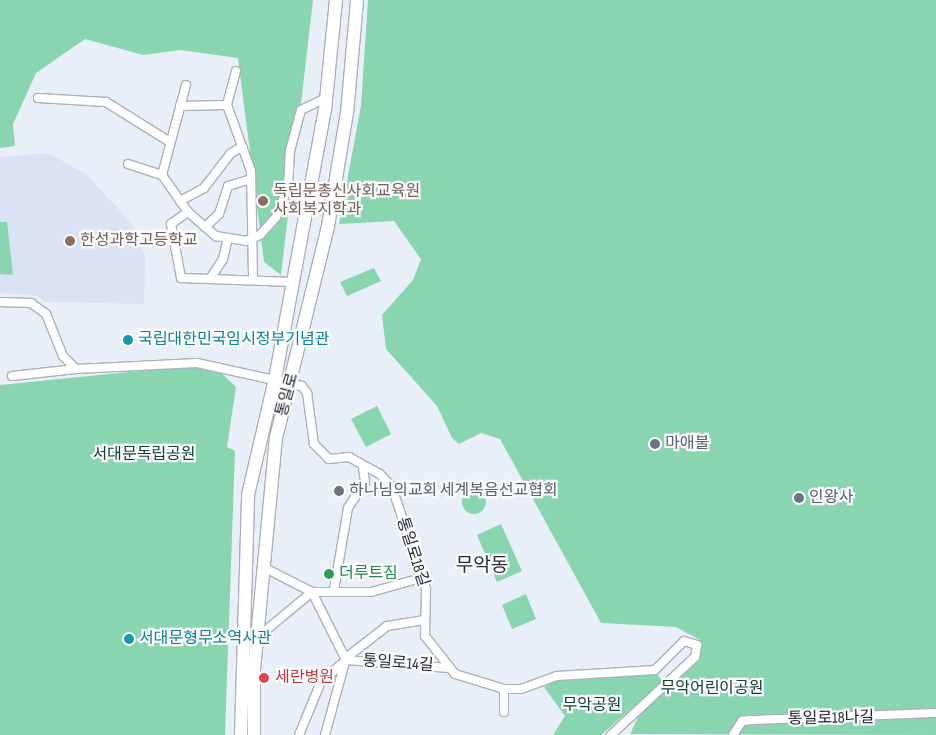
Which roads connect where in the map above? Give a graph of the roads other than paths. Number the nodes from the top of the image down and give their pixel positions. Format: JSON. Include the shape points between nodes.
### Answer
{"nodes":[{"id":1,"x":336,"y":0,"type":"edge"},
{"id":2,"x":357,"y":0,"type":"edge"},
{"id":3,"x":236,"y":71,"type":"dead end"},
{"id":4,"x":186,"y":85,"type":"dead end"},
{"id":5,"x":38,"y":98,"type":"dead end"},
{"id":6,"x":326,"y":98,"type":"junction"},
{"id":7,"x":227,"y":105,"type":"junction"},
{"id":8,"x":180,"y":106,"type":"junction"},
{"id":9,"x":170,"y":142,"type":"junction"},
{"id":10,"x":242,"y":147,"type":"junction"},
{"id":11,"x":128,"y":164,"type":"dead end"},
{"id":12,"x":162,"y":175,"type":"junction"},
{"id":13,"x":251,"y":178,"type":"junction"},
{"id":14,"x":180,"y":201,"type":"junction"},
{"id":15,"x":188,"y":212,"type":"junction"},
{"id":16,"x":206,"y":227,"type":"junction"},
{"id":17,"x":254,"y":238,"type":"junction"},
{"id":18,"x":227,"y":242,"type":"junction"},
{"id":19,"x":210,"y":279,"type":"junction"},
{"id":20,"x":253,"y":280,"type":"junction"},
{"id":21,"x":293,"y":282,"type":"junction"},
{"id":22,"x":0,"y":302,"type":"edge"},
{"id":23,"x":76,"y":369,"type":"junction"},
{"id":24,"x":12,"y":376,"type":"dead end"},
{"id":25,"x":275,"y":379,"type":"junction"},
{"id":26,"x":291,"y":382,"type":"junction"},
{"id":27,"x":363,"y":468,"type":"junction"},
{"id":28,"x":265,"y":568,"type":"junction"},
{"id":29,"x":421,"y":578,"type":"junction"},
{"id":30,"x":334,"y":590,"type":"junction"},
{"id":31,"x":312,"y":592,"type":"junction"},
{"id":32,"x":425,"y":620,"type":"junction"},
{"id":33,"x":259,"y":636,"type":"junction"},
{"id":34,"x":346,"y":659,"type":"junction"},
{"id":35,"x":449,"y":668,"type":"junction"},
{"id":36,"x":504,"y":689,"type":"junction"},
{"id":37,"x":504,"y":712,"type":"dead end"},
{"id":38,"x":936,"y":713,"type":"edge"},
{"id":39,"x":241,"y":735,"type":"edge"},
{"id":40,"x":254,"y":735,"type":"edge"},
{"id":41,"x":299,"y":735,"type":"edge"},
{"id":42,"x":325,"y":735,"type":"edge"},
{"id":43,"x":610,"y":735,"type":"edge"},
{"id":44,"x":733,"y":735,"type":"edge"}],
"edges":[{"from":1,"to":6,"type":"main road","name":"통일로"},
{"from":2,"to":26,"type":"main road","name":"통일로","via":[[347,113],[330,216]]},
{"from":3,"to":7,"type":"street"},
{"from":4,"to":8,"type":"street"},
{"from":5,"to":9,"type":"street","via":[[106,102]]},
{"from":6,"to":17,"type":"street","via":[[301,110],[288,188],[276,217]]},
{"from":6,"to":21,"type":"main road","name":"통일로"},
{"from":7,"to":8,"type":"street"},
{"from":7,"to":10,"type":"street"},
{"from":8,"to":9,"type":"street"},
{"from":9,"to":12,"type":"street"},
{"from":10,"to":13,"type":"street"},
{"from":10,"to":14,"type":"street","via":[[231,153],[204,188]]},
{"from":11,"to":12,"type":"street"},
{"from":12,"to":14,"type":"street"},
{"from":13,"to":16,"type":"street","via":[[228,186],[219,214]]},
{"from":13,"to":17,"type":"street"},
{"from":14,"to":15,"type":"street"},
{"from":15,"to":16,"type":"street"},
{"from":15,"to":19,"type":"street","via":[[171,224],[181,278]]},
{"from":16,"to":18,"type":"street"},
{"from":17,"to":18,"type":"street"},
{"from":17,"to":20,"type":"street"},
{"from":18,"to":19,"type":"street","via":[[223,259]]},
{"from":19,"to":20,"type":"street"},
{"from":20,"to":21,"type":"street"},
{"from":21,"to":25,"type":"main road","name":"통일로"},
{"from":22,"to":23,"type":"street","via":[[31,303],[46,314],[63,356]]},
{"from":23,"to":24,"type":"street","name":"통일로"},
{"from":23,"to":25,"type":"street","name":"통일로","via":[[197,363]]},
{"from":25,"to":26,"type":"street"},
{"from":25,"to":39,"type":"main road","name":"통일로","via":[[248,495]]},
{"from":26,"to":27,"type":"street","name":"통일로18길","via":[[302,386],[307,393],[314,444],[329,459],[349,457]]},
{"from":26,"to":28,"type":"main road","name":"통일로","via":[[276,438]]},
{"from":27,"to":29,"type":"street","name":"통일로18길","via":[[380,474],[392,488]]},
{"from":27,"to":30,"type":"street","via":[[365,482],[348,508]]},
{"from":28,"to":31,"type":"street"},
{"from":28,"to":33,"type":"main road","name":"통일로"},
{"from":29,"to":30,"type":"street","via":[[371,592]]},
{"from":29,"to":32,"type":"street","name":"통일로18길","via":[[426,589]]},
{"from":30,"to":31,"type":"street"},
{"from":31,"to":33,"type":"street"},
{"from":31,"to":34,"type":"street"},
{"from":32,"to":34,"type":"street","name":"통일로14길","via":[[387,626]]},
{"from":32,"to":35,"type":"street","name":"통일로18길","via":[[425,636]]},
{"from":33,"to":40,"type":"main road","name":"통일로","via":[[254,670]]},
{"from":34,"to":35,"type":"street","name":"통일로14길"},
{"from":34,"to":41,"type":"street","name":"통일로14길","via":[[321,682]]},
{"from":34,"to":42,"type":"street","name":"통일로14길"},
{"from":35,"to":36,"type":"street","name":"통일로18길","via":[[455,674]]},
{"from":36,"to":37,"type":"street"},
{"from":36,"to":43,"type":"street","name":"통일로18길","via":[[521,689],[557,676],[654,670],[684,641],[697,645],[695,657]]},
{"from":38,"to":44,"type":"street","name":"통일로18나길","via":[[750,720],[742,722]]}]}
